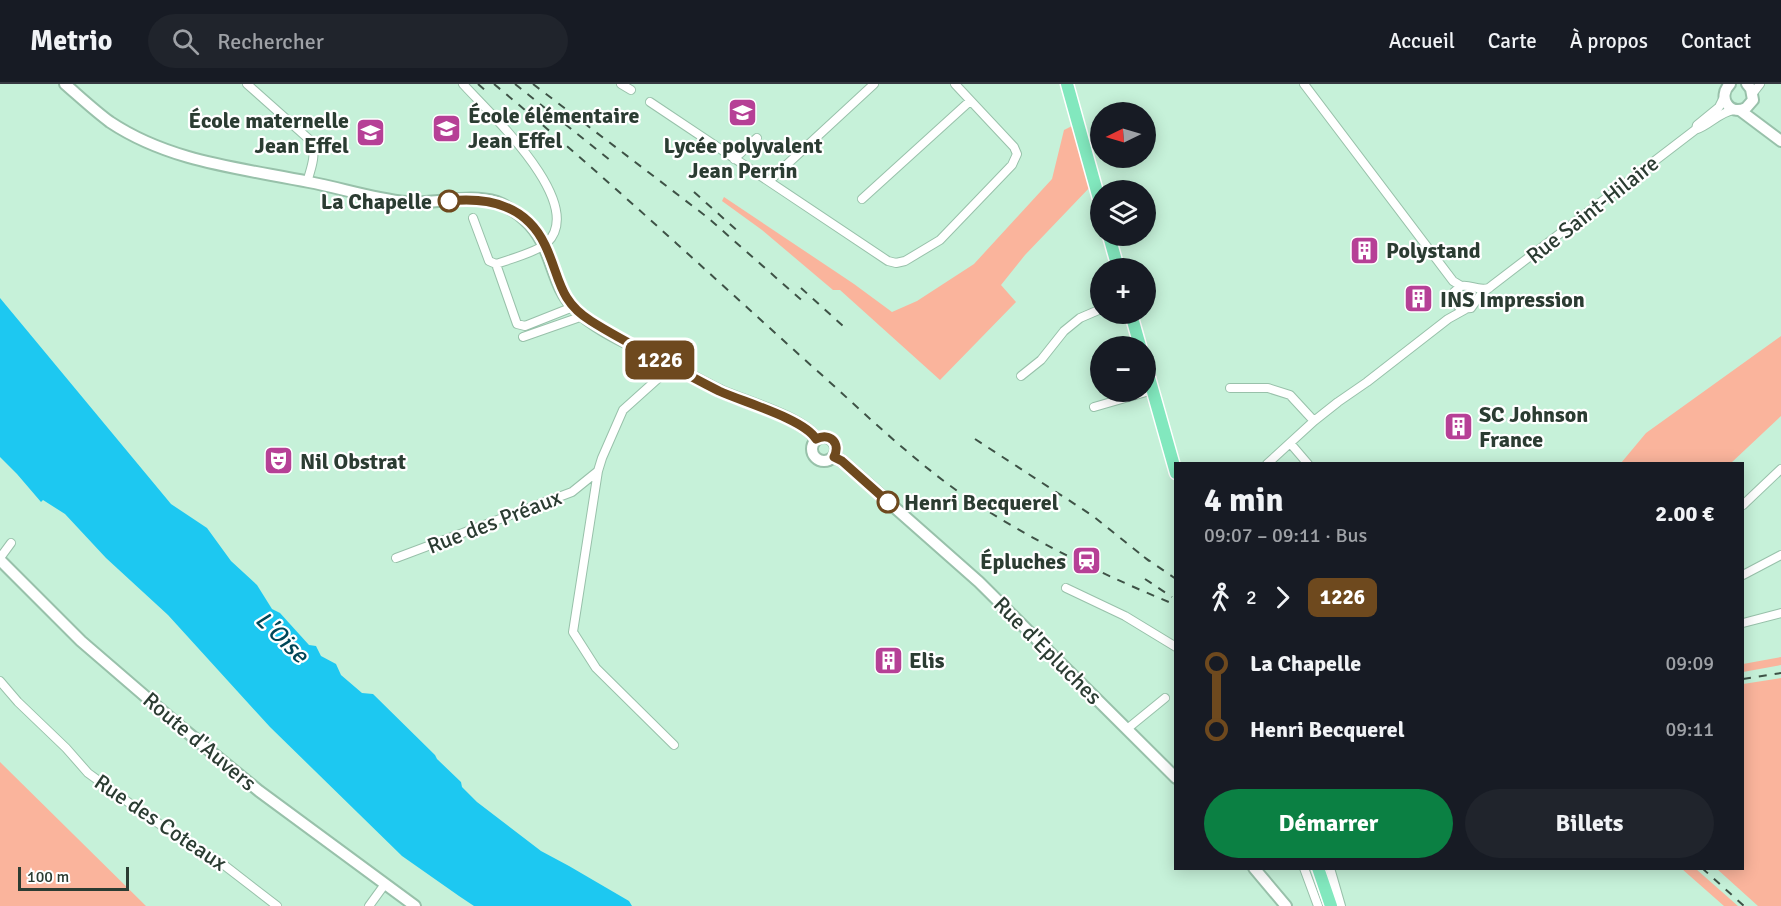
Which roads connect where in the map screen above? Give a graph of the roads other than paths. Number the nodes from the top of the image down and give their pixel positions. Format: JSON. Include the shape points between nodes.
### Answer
{"nodes":[{"id":1,"x":65,"y":84,"type":"edge"},
{"id":2,"x":463,"y":84,"type":"edge"},
{"id":3,"x":621,"y":84,"type":"edge"},
{"id":4,"x":874,"y":84,"type":"edge"},
{"id":5,"x":955,"y":84,"type":"edge"},
{"id":6,"x":1067,"y":84,"type":"edge"},
{"id":7,"x":1304,"y":84,"type":"edge"},
{"id":8,"x":1716,"y":84,"type":"edge"},
{"id":9,"x":1731,"y":84,"type":"edge"},
{"id":10,"x":246,"y":85,"type":"edge"},
{"id":11,"x":631,"y":90,"type":"dead end"},
{"id":12,"x":1753,"y":91,"type":"edge"},
{"id":13,"x":1724,"y":95,"type":"junction"},
{"id":14,"x":970,"y":101,"type":"junction"},
{"id":15,"x":650,"y":102,"type":"dead end"},
{"id":16,"x":1738,"y":110,"type":"junction"},
{"id":17,"x":1695,"y":130,"type":"junction"},
{"id":18,"x":757,"y":138,"type":"dead end"},
{"id":19,"x":1780,"y":140,"type":"edge"},
{"id":20,"x":734,"y":159,"type":"junction"},
{"id":21,"x":1094,"y":180,"type":"edge"},
{"id":22,"x":769,"y":181,"type":"junction"},
{"id":23,"x":307,"y":182,"type":"junction"},
{"id":24,"x":862,"y":199,"type":"dead end"},
{"id":25,"x":473,"y":218,"type":"dead end"},
{"id":26,"x":545,"y":246,"type":"junction"},
{"id":27,"x":496,"y":264,"type":"junction"},
{"id":28,"x":1458,"y":288,"type":"junction"},
{"id":29,"x":1489,"y":288,"type":"junction"},
{"id":30,"x":1474,"y":289,"type":"junction"},
{"id":31,"x":1477,"y":299,"type":"junction"},
{"id":32,"x":1453,"y":300,"type":"junction"},
{"id":33,"x":573,"y":307,"type":"junction"},
{"id":34,"x":1466,"y":309,"type":"junction"},
{"id":35,"x":1090,"y":314,"type":"edge"},
{"id":36,"x":583,"y":316,"type":"junction"},
{"id":37,"x":1448,"y":320,"type":"junction"},
{"id":38,"x":523,"y":337,"type":"dead end"},
{"id":39,"x":672,"y":366,"type":"junction"},
{"id":40,"x":1021,"y":376,"type":"dead end"},
{"id":41,"x":1230,"y":388,"type":"dead end"},
{"id":42,"x":1156,"y":401,"type":"edge"},
{"id":43,"x":1111,"y":402,"type":"edge"},
{"id":44,"x":1094,"y":407,"type":"dead end"},
{"id":45,"x":1314,"y":421,"type":"junction"},
{"id":46,"x":816,"y":439,"type":"junction"},
{"id":47,"x":1290,"y":443,"type":"junction"},
{"id":48,"x":834,"y":457,"type":"junction"},
{"id":49,"x":1269,"y":462,"type":"edge"},
{"id":50,"x":1306,"y":462,"type":"edge"},
{"id":51,"x":1174,"y":466,"type":"edge"},
{"id":52,"x":1781,"y":469,"type":"edge"},
{"id":53,"x":598,"y":471,"type":"junction"},
{"id":54,"x":1744,"y":504,"type":"edge"},
{"id":55,"x":11,"y":543,"type":"dead end"},
{"id":56,"x":1781,"y":555,"type":"edge"},
{"id":57,"x":396,"y":558,"type":"dead end"},
{"id":58,"x":0,"y":559,"type":"edge"},
{"id":59,"x":1744,"y":574,"type":"edge"},
{"id":60,"x":1066,"y":588,"type":"dead end"},
{"id":61,"x":1781,"y":613,"type":"edge"},
{"id":62,"x":1744,"y":624,"type":"edge"},
{"id":63,"x":1174,"y":646,"type":"edge"},
{"id":64,"x":0,"y":681,"type":"edge"},
{"id":65,"x":1165,"y":698,"type":"dead end"},
{"id":66,"x":1127,"y":729,"type":"junction"},
{"id":67,"x":674,"y":745,"type":"dead end"},
{"id":68,"x":1174,"y":776,"type":"edge"},
{"id":69,"x":1256,"y":870,"type":"edge"},
{"id":70,"x":1305,"y":870,"type":"edge"},
{"id":71,"x":1319,"y":870,"type":"edge"},
{"id":72,"x":1331,"y":870,"type":"edge"},
{"id":73,"x":385,"y":884,"type":"junction"},
{"id":74,"x":277,"y":906,"type":"edge"},
{"id":75,"x":369,"y":906,"type":"edge"},
{"id":76,"x":415,"y":906,"type":"edge"},
{"id":77,"x":1286,"y":906,"type":"edge"},
{"id":78,"x":1318,"y":906,"type":"edge"},
{"id":79,"x":1330,"y":906,"type":"edge"},
{"id":80,"x":1341,"y":906,"type":"edge"}],
"edges":[{"from":1,"to":23,"type":"street","via":[[117,126],[186,158]]},
{"from":2,"to":26,"type":"street","via":[[543,177],[558,222]]},
{"from":3,"to":11,"type":"street"},
{"from":4,"to":22,"type":"street"},
{"from":5,"to":14,"type":"street"},
{"from":6,"to":21,"type":"main road"},
{"from":7,"to":28,"type":"street"},
{"from":8,"to":13,"type":"street"},
{"from":9,"to":13,"type":"street"},
{"from":10,"to":23,"type":"street","via":[[311,141],[314,153]]},
{"from":12,"to":16,"type":"street","via":[[1748,107]]},
{"from":12,"to":19,"type":"street","via":[[1760,116]]},
{"from":13,"to":16,"type":"street","via":[[1726,104]]},
{"from":13,"to":17,"type":"street","name":"Rue Saint-Hilaire","via":[[1719,107]]},
{"from":14,"to":22,"type":"street","via":[[1017,154],[1012,165],[940,240],[905,261],[888,261]]},
{"from":14,"to":24,"type":"street"},
{"from":15,"to":20,"type":"street"},
{"from":16,"to":17,"type":"street","name":"Rue Saint-Hilaire","via":[[1723,113]]},
{"from":16,"to":19,"type":"street"},
{"from":17,"to":29,"type":"street","name":"Rue Saint-Hilaire"},
{"from":18,"to":20,"type":"street"},
{"from":20,"to":22,"type":"street"},
{"from":23,"to":26,"type":"street","via":[[406,202],[468,199],[498,203],[529,223]]},
{"from":25,"to":27,"type":"street","via":[[489,261]]},
{"from":26,"to":27,"type":"street"},
{"from":26,"to":33,"type":"street","via":[[563,294]]},
{"from":27,"to":33,"type":"street","via":[[517,324],[525,326]]},
{"from":28,"to":30,"type":"street","via":[[1468,285]]},
{"from":28,"to":32,"type":"street"},
{"from":29,"to":30,"type":"street"},
{"from":29,"to":31,"type":"street","name":"Rue Saint-Hilaire"},
{"from":30,"to":31,"type":"street"},
{"from":31,"to":34,"type":"street","name":"Rue Saint-Hilaire"},
{"from":32,"to":34,"type":"street"},
{"from":32,"to":37,"type":"street"},
{"from":33,"to":36,"type":"street"},
{"from":34,"to":37,"type":"street","name":"Rue Saint-Hilaire"},
{"from":35,"to":40,"type":"street","via":[[1064,331],[1041,360]]},
{"from":36,"to":38,"type":"street"},
{"from":36,"to":39,"type":"street"},
{"from":37,"to":45,"type":"street","name":"Rue Saint-Hilaire"},
{"from":39,"to":46,"type":"street","via":[[800,425]]},
{"from":39,"to":53,"type":"street","via":[[623,410]]},
{"from":41,"to":45,"type":"street","via":[[1268,388],[1290,395]]},
{"from":42,"to":51,"type":"main road"},
{"from":43,"to":44,"type":"street"},
{"from":45,"to":47,"type":"street","name":"Rue Saint-Hilaire"},
{"from":46,"to":48,"type":"street","via":[[828,436],[834,441]]},
{"from":46,"to":48,"type":"street","via":[[812,450],[816,458],[827,461]]},
{"from":47,"to":49,"type":"street","name":"Rue Saint-Hilaire"},
{"from":47,"to":50,"type":"street"},
{"from":48,"to":66,"type":"street","name":"Rue d'Epluches","via":[[979,582]]},
{"from":52,"to":54,"type":"street"},
{"from":53,"to":57,"type":"street","name":"Rue des Préaux","via":[[572,492]]},
{"from":53,"to":67,"type":"street","via":[[573,632],[596,668]]},
{"from":55,"to":58,"type":"street"},
{"from":56,"to":59,"type":"street"},
{"from":58,"to":73,"type":"street","name":"Route d'Auvers","via":[[81,641],[182,728],[268,798]]},
{"from":60,"to":63,"type":"street","via":[[1125,616]]},
{"from":61,"to":62,"type":"street"},
{"from":64,"to":74,"type":"street","name":"Rue des Coteaux","via":[[88,772]]},
{"from":65,"to":66,"type":"street"},
{"from":66,"to":68,"type":"street","name":"Rue d'Epluches"},
{"from":69,"to":77,"type":"street"},
{"from":70,"to":78,"type":"street"},
{"from":71,"to":79,"type":"main road"},
{"from":72,"to":80,"type":"street"},
{"from":73,"to":75,"type":"street"},
{"from":73,"to":76,"type":"street","name":"Route d'Auvers"}]}
